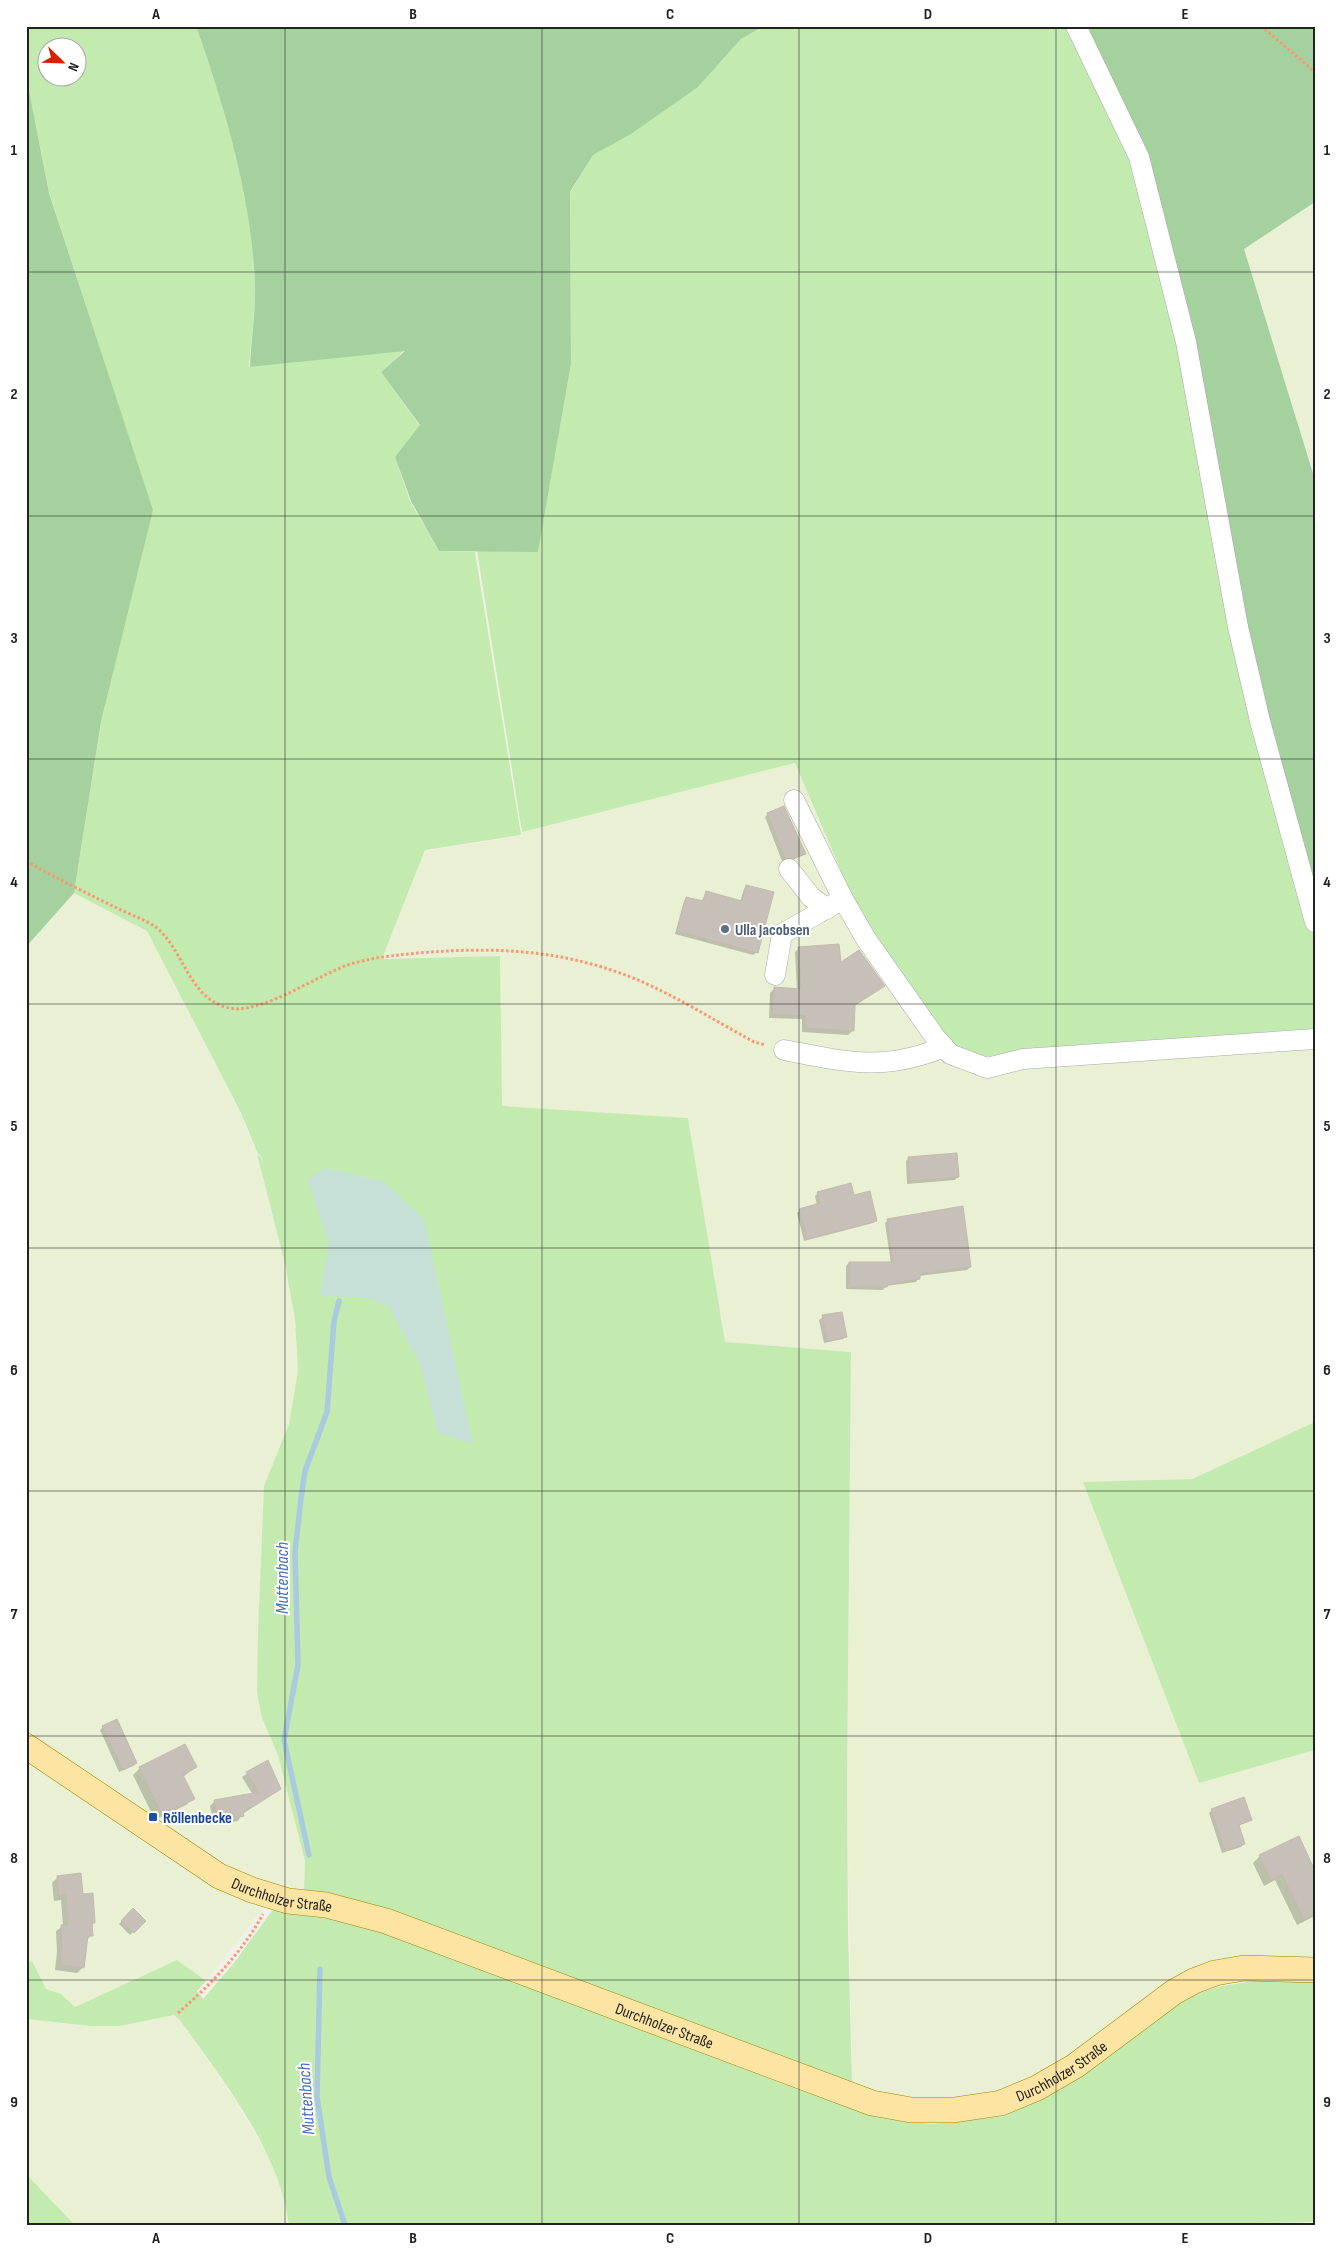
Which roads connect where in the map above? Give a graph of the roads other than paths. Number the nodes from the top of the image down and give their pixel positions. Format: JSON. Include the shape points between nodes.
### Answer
{"nodes":[{"id":1,"x":1076,"y":26,"type":"edge"},
{"id":2,"x":794,"y":800,"type":"dead end"},
{"id":3,"x":788,"y":869,"type":"dead end"},
{"id":4,"x":835,"y":904,"type":"junction"},
{"id":5,"x":1315,"y":922,"type":"edge"},
{"id":6,"x":775,"y":975,"type":"dead end"},
{"id":7,"x":1315,"y":1039,"type":"edge"},
{"id":8,"x":944,"y":1047,"type":"junction"},
{"id":9,"x":784,"y":1050,"type":"road end"},
{"id":10,"x":26,"y":1746,"type":"edge"},
{"id":11,"x":1315,"y":1970,"type":"edge"}],
"edges":[{"from":1,"to":5,"type":"lane","via":[[1139,157],[1186,342],[1219,532],[1260,722]]},
{"from":2,"to":4,"type":"lane"},
{"from":3,"to":4,"type":"lane","via":[[811,897]]},
{"from":4,"to":6,"type":"lane","via":[[782,934]]},
{"from":4,"to":8,"type":"lane","via":[[866,939]]},
{"from":7,"to":8,"type":"lane","via":[[1023,1059],[987,1068],[950,1054]]},
{"from":8,"to":9,"type":"lane","via":[[923,1056],[884,1063],[838,1060]]},
{"from":10,"to":11,"type":"main road","name":"Durchholzer Straße","via":[[219,1876],[252,1890],[288,1901],[326,1905],[386,1921],[872,2103],[911,2110],[954,2110],[1001,2103],[1036,2088],[1075,2066],[1174,1992],[1215,1973],[1244,1968]]}]}
